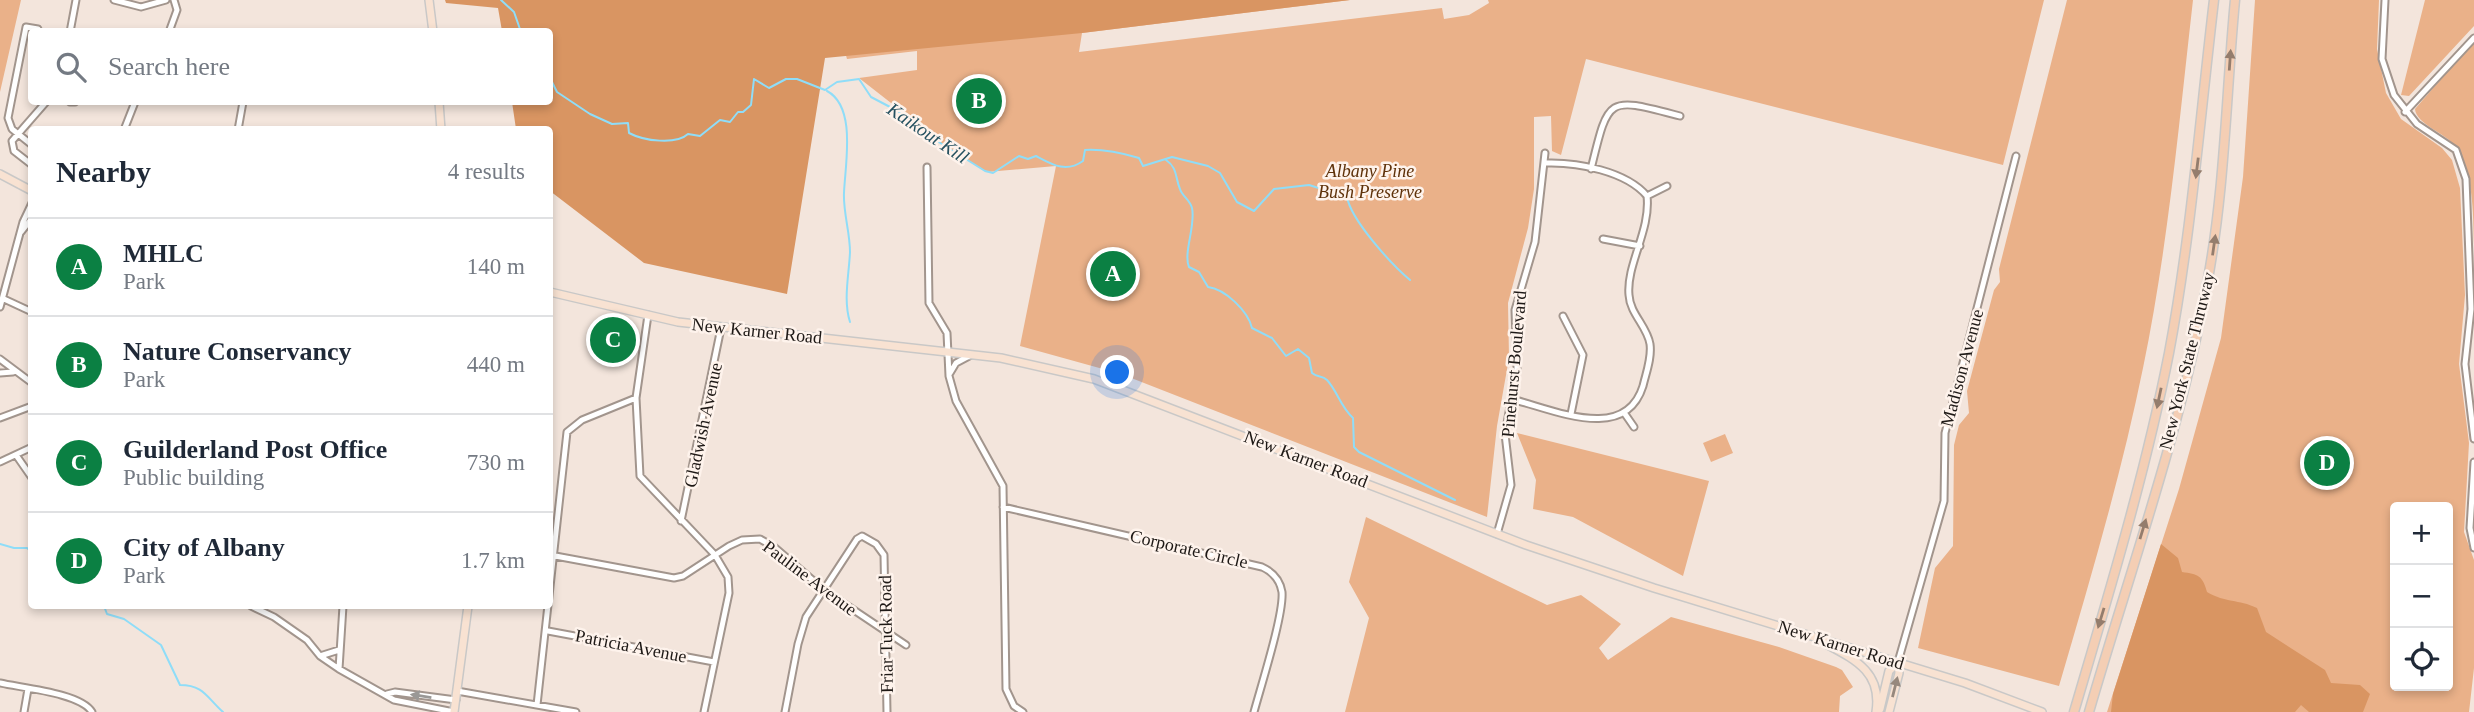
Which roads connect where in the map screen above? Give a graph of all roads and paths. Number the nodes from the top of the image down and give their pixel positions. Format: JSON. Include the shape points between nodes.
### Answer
{"nodes":[{"id":1,"x":76,"y":0,"type":"edge"},
{"id":2,"x":114,"y":0,"type":"edge"},
{"id":3,"x":166,"y":0,"type":"edge"},
{"id":4,"x":174,"y":0,"type":"edge"},
{"id":5,"x":429,"y":0,"type":"edge"},
{"id":6,"x":2214,"y":0,"type":"edge"},
{"id":7,"x":2235,"y":0,"type":"edge"},
{"id":8,"x":2385,"y":0,"type":"edge"},
{"id":9,"x":32,"y":28,"type":"edge"},
{"id":10,"x":71,"y":28,"type":"edge"},
{"id":11,"x":170,"y":28,"type":"edge"},
{"id":12,"x":432,"y":28,"type":"edge"},
{"id":13,"x":2474,"y":38,"type":"edge"},
{"id":14,"x":22,"y":46,"type":"junction"},
{"id":15,"x":28,"y":47,"type":"edge"},
{"id":16,"x":43,"y":105,"type":"edge"},
{"id":17,"x":134,"y":105,"type":"edge"},
{"id":18,"x":242,"y":105,"type":"edge"},
{"id":19,"x":439,"y":105,"type":"edge"},
{"id":20,"x":2406,"y":112,"type":"junction"},
{"id":21,"x":1680,"y":116,"type":"dead end"},
{"id":22,"x":126,"y":126,"type":"edge"},
{"id":23,"x":239,"y":126,"type":"edge"},
{"id":24,"x":441,"y":126,"type":"edge"},
{"id":25,"x":18,"y":134,"type":"junction"},
{"id":26,"x":28,"y":142,"type":"edge"},
{"id":27,"x":1545,"y":153,"type":"dead end"},
{"id":28,"x":2017,"y":156,"type":"dead end"},
{"id":29,"x":28,"y":162,"type":"edge"},
{"id":30,"x":1545,"y":163,"type":"junction"},
{"id":31,"x":927,"y":167,"type":"dead end"},
{"id":32,"x":1591,"y":169,"type":"junction"},
{"id":33,"x":0,"y":174,"type":"edge"},
{"id":34,"x":1667,"y":186,"type":"dead end"},
{"id":35,"x":28,"y":189,"type":"edge"},
{"id":36,"x":1647,"y":195,"type":"junction"},
{"id":37,"x":28,"y":214,"type":"edge"},
{"id":38,"x":28,"y":223,"type":"edge"},
{"id":39,"x":21,"y":232,"type":"junction"},
{"id":40,"x":1602,"y":239,"type":"dead end"},
{"id":41,"x":1640,"y":246,"type":"junction"},
{"id":42,"x":3,"y":289,"type":"edge"},
{"id":43,"x":553,"y":293,"type":"edge"},
{"id":44,"x":4,"y":299,"type":"junction"},
{"id":45,"x":0,"y":307,"type":"edge"},
{"id":46,"x":28,"y":310,"type":"edge"},
{"id":47,"x":648,"y":316,"type":"junction"},
{"id":48,"x":1563,"y":316,"type":"dead end"},
{"id":49,"x":722,"y":328,"type":"junction"},
{"id":50,"x":947,"y":353,"type":"junction"},
{"id":51,"x":971,"y":355,"type":"junction"},
{"id":52,"x":0,"y":359,"type":"edge"},
{"id":53,"x":13,"y":372,"type":"junction"},
{"id":54,"x":0,"y":373,"type":"edge"},
{"id":55,"x":948,"y":376,"type":"junction"},
{"id":56,"x":28,"y":381,"type":"edge"},
{"id":57,"x":636,"y":398,"type":"junction"},
{"id":58,"x":1511,"y":400,"type":"junction"},
{"id":59,"x":28,"y":408,"type":"edge"},
{"id":60,"x":1571,"y":414,"type":"junction"},
{"id":61,"x":1625,"y":414,"type":"junction"},
{"id":62,"x":0,"y":418,"type":"edge"},
{"id":63,"x":1634,"y":427,"type":"dead end"},
{"id":64,"x":2474,"y":439,"type":"edge"},
{"id":65,"x":28,"y":449,"type":"edge"},
{"id":66,"x":16,"y":455,"type":"junction"},
{"id":67,"x":0,"y":462,"type":"edge"},
{"id":68,"x":2474,"y":462,"type":"edge"},
{"id":69,"x":28,"y":472,"type":"edge"},
{"id":70,"x":1003,"y":506,"type":"junction"},
{"id":71,"x":681,"y":521,"type":"junction"},
{"id":72,"x":1497,"y":534,"type":"junction"},
{"id":73,"x":553,"y":547,"type":"edge"},
{"id":74,"x":2474,"y":548,"type":"edge"},
{"id":75,"x":715,"y":555,"type":"junction"},
{"id":76,"x":553,"y":556,"type":"edge"},
{"id":77,"x":824,"y":590,"type":"junction"},
{"id":78,"x":257,"y":609,"type":"edge"},
{"id":79,"x":343,"y":609,"type":"edge"},
{"id":80,"x":468,"y":609,"type":"edge"},
{"id":81,"x":549,"y":609,"type":"edge"},
{"id":82,"x":548,"y":631,"type":"junction"},
{"id":83,"x":886,"y":633,"type":"junction"},
{"id":84,"x":1812,"y":636,"type":"junction"},
{"id":85,"x":906,"y":645,"type":"dead end"},
{"id":86,"x":340,"y":650,"type":"junction"},
{"id":87,"x":320,"y":656,"type":"junction"},
{"id":88,"x":714,"y":662,"type":"junction"},
{"id":89,"x":1898,"y":662,"type":"junction"},
{"id":90,"x":339,"y":669,"type":"junction"},
{"id":91,"x":0,"y":683,"type":"edge"},
{"id":92,"x":28,"y":689,"type":"junction"},
{"id":93,"x":457,"y":691,"type":"junction"},
{"id":94,"x":387,"y":694,"type":"junction"},
{"id":95,"x":456,"y":700,"type":"junction"},
{"id":96,"x":537,"y":705,"type":"junction"},
{"id":97,"x":24,"y":712,"type":"edge"},
{"id":98,"x":92,"y":712,"type":"edge"},
{"id":99,"x":454,"y":712,"type":"edge"},
{"id":100,"x":576,"y":712,"type":"edge"},
{"id":101,"x":704,"y":712,"type":"edge"},
{"id":102,"x":785,"y":712,"type":"edge"},
{"id":103,"x":887,"y":712,"type":"edge"},
{"id":104,"x":1023,"y":712,"type":"edge"},
{"id":105,"x":1254,"y":712,"type":"edge"},
{"id":106,"x":1877,"y":712,"type":"edge"},
{"id":107,"x":1889,"y":712,"type":"edge"},
{"id":108,"x":2042,"y":712,"type":"edge"},
{"id":109,"x":2074,"y":712,"type":"edge"},
{"id":110,"x":2089,"y":712,"type":"edge"}],
"edges":[{"from":1,"to":10,"type":"street"},
{"from":2,"to":3,"type":"street","via":[[141,7]]},
{"from":4,"to":11,"type":"street","via":[[177,10]]},
{"from":5,"to":12,"type":"main road"},
{"from":6,"to":109,"type":"highway","name":"New York State Thruway","one_way":true,"via":[[2193,200],[2166,364],[2129,523]]},
{"from":110,"to":7,"type":"highway","name":"New York State Thruway","one_way":true,"via":[[2201,319],[2220,203]]},
{"from":8,"to":20,"type":"street","via":[[2382,59],[2394,95]]},
{"from":9,"to":14,"type":"street","via":[[26,27]]},
{"from":13,"to":20,"type":"street"},
{"from":14,"to":15,"type":"street"},
{"from":14,"to":25,"type":"street","via":[[8,118]]},
{"from":16,"to":25,"type":"street"},
{"from":17,"to":22,"type":"street"},
{"from":18,"to":23,"type":"street"},
{"from":19,"to":24,"type":"main road"},
{"from":20,"to":64,"type":"street","via":[[2454,147],[2464,171],[2472,309],[2465,364]]},
{"from":21,"to":32,"type":"street","via":[[1630,103],[1616,107],[1603,122]]},
{"from":25,"to":26,"type":"street"},
{"from":25,"to":29,"type":"street","via":[[12,148]]},
{"from":27,"to":30,"type":"street","name":"Pinehurst Boulevard"},
{"from":28,"to":89,"type":"street","name":"Madison Avenue","via":[[1945,433],[1944,501]]},
{"from":30,"to":32,"type":"street"},
{"from":30,"to":58,"type":"street","name":"Pinehurst Boulevard","via":[[1535,242],[1518,295],[1517,368]]},
{"from":31,"to":50,"type":"street","via":[[927,289],[929,303],[947,333]]},
{"from":32,"to":36,"type":"street","via":[[1626,179]]},
{"from":33,"to":35,"type":"main road"},
{"from":34,"to":36,"type":"street"},
{"from":36,"to":41,"type":"street"},
{"from":37,"to":39,"type":"street"},
{"from":38,"to":39,"type":"street"},
{"from":39,"to":42,"type":"street"},
{"from":40,"to":41,"type":"street"},
{"from":41,"to":61,"type":"street","via":[[1628,295],[1647,334],[1650,358],[1639,397]]},
{"from":42,"to":44,"type":"street"},
{"from":43,"to":47,"type":"main road","name":"New Karner Road"},
{"from":44,"to":45,"type":"street"},
{"from":44,"to":46,"type":"street"},
{"from":47,"to":49,"type":"main road","name":"New Karner Road"},
{"from":47,"to":57,"type":"street"},
{"from":48,"to":60,"type":"street","via":[[1583,355]]},
{"from":49,"to":50,"type":"main road","name":"New Karner Road"},
{"from":49,"to":71,"type":"street","name":"Gladwish Avenue"},
{"from":50,"to":51,"type":"main road","name":"New Karner Road"},
{"from":50,"to":55,"type":"street"},
{"from":51,"to":55,"type":"street","via":[[956,363]]},
{"from":51,"to":72,"type":"main road","name":"New Karner Road","via":[[1023,362],[1110,384]]},
{"from":52,"to":53,"type":"street"},
{"from":53,"to":54,"type":"street"},
{"from":53,"to":56,"type":"street"},
{"from":55,"to":70,"type":"street","via":[[960,410],[1001,479]]},
{"from":57,"to":71,"type":"street","via":[[641,480]]},
{"from":57,"to":73,"type":"street","via":[[570,428]]},
{"from":58,"to":60,"type":"street"},
{"from":58,"to":72,"type":"street","name":"Pinehurst Boulevard","via":[[1506,434],[1510,495]]},
{"from":59,"to":62,"type":"street"},
{"from":60,"to":61,"type":"street","via":[[1604,420]]},
{"from":61,"to":63,"type":"street"},
{"from":65,"to":66,"type":"street"},
{"from":66,"to":67,"type":"street"},
{"from":66,"to":69,"type":"street"},
{"from":68,"to":74,"type":"street","via":[[2470,515]]},
{"from":70,"to":104,"type":"street","via":[[1006,689],[1014,706]]},
{"from":70,"to":105,"type":"street","name":"Corporate Circle","via":[[1272,572],[1282,603]]},
{"from":71,"to":75,"type":"street"},
{"from":72,"to":84,"type":"main road","name":"New Karner Road"},
{"from":75,"to":76,"type":"street","name":"Pauline Avenue","via":[[674,578]]},
{"from":75,"to":77,"type":"street","name":"Pauline Avenue","via":[[742,540],[760,539]]},
{"from":75,"to":88,"type":"street","via":[[730,582]]},
{"from":77,"to":83,"type":"street","name":"Pauline Avenue"},
{"from":77,"to":83,"type":"street","name":"Friar Tuck Road","via":[[860,537],[876,544],[884,555]]},
{"from":77,"to":102,"type":"street","via":[[802,628]]},
{"from":78,"to":87,"type":"street","via":[[307,640]]},
{"from":79,"to":86,"type":"street"},
{"from":80,"to":93,"type":"main road"},
{"from":81,"to":82,"type":"street"},
{"from":82,"to":88,"type":"street","name":"Patricia Avenue"},
{"from":82,"to":96,"type":"street"},
{"from":83,"to":85,"type":"street","name":"Pauline Avenue"},
{"from":83,"to":103,"type":"street","name":"Friar Tuck Road"},
{"from":84,"to":89,"type":"main road","name":"New Karner Road"},
{"from":84,"to":106,"type":"main road","via":[[1867,669],[1877,692]]},
{"from":86,"to":87,"type":"street"},
{"from":86,"to":90,"type":"street"},
{"from":87,"to":90,"type":"street"},
{"from":88,"to":101,"type":"street"},
{"from":89,"to":106,"type":"main road","via":[[1889,671]]},
{"from":107,"to":89,"type":"main road","one_way":true},
{"from":89,"to":108,"type":"main road","name":"New Karner Road"},
{"from":90,"to":94,"type":"street"},
{"from":91,"to":92,"type":"street"},
{"from":92,"to":97,"type":"street"},
{"from":92,"to":98,"type":"street","via":[[83,702]]},
{"from":93,"to":95,"type":"main road"},
{"from":93,"to":96,"type":"street"},
{"from":95,"to":94,"type":"street","one_way":true},
{"from":94,"to":99,"type":"street","via":[[394,700]]},
{"from":95,"to":99,"type":"main road"},
{"from":96,"to":100,"type":"street"}]}
